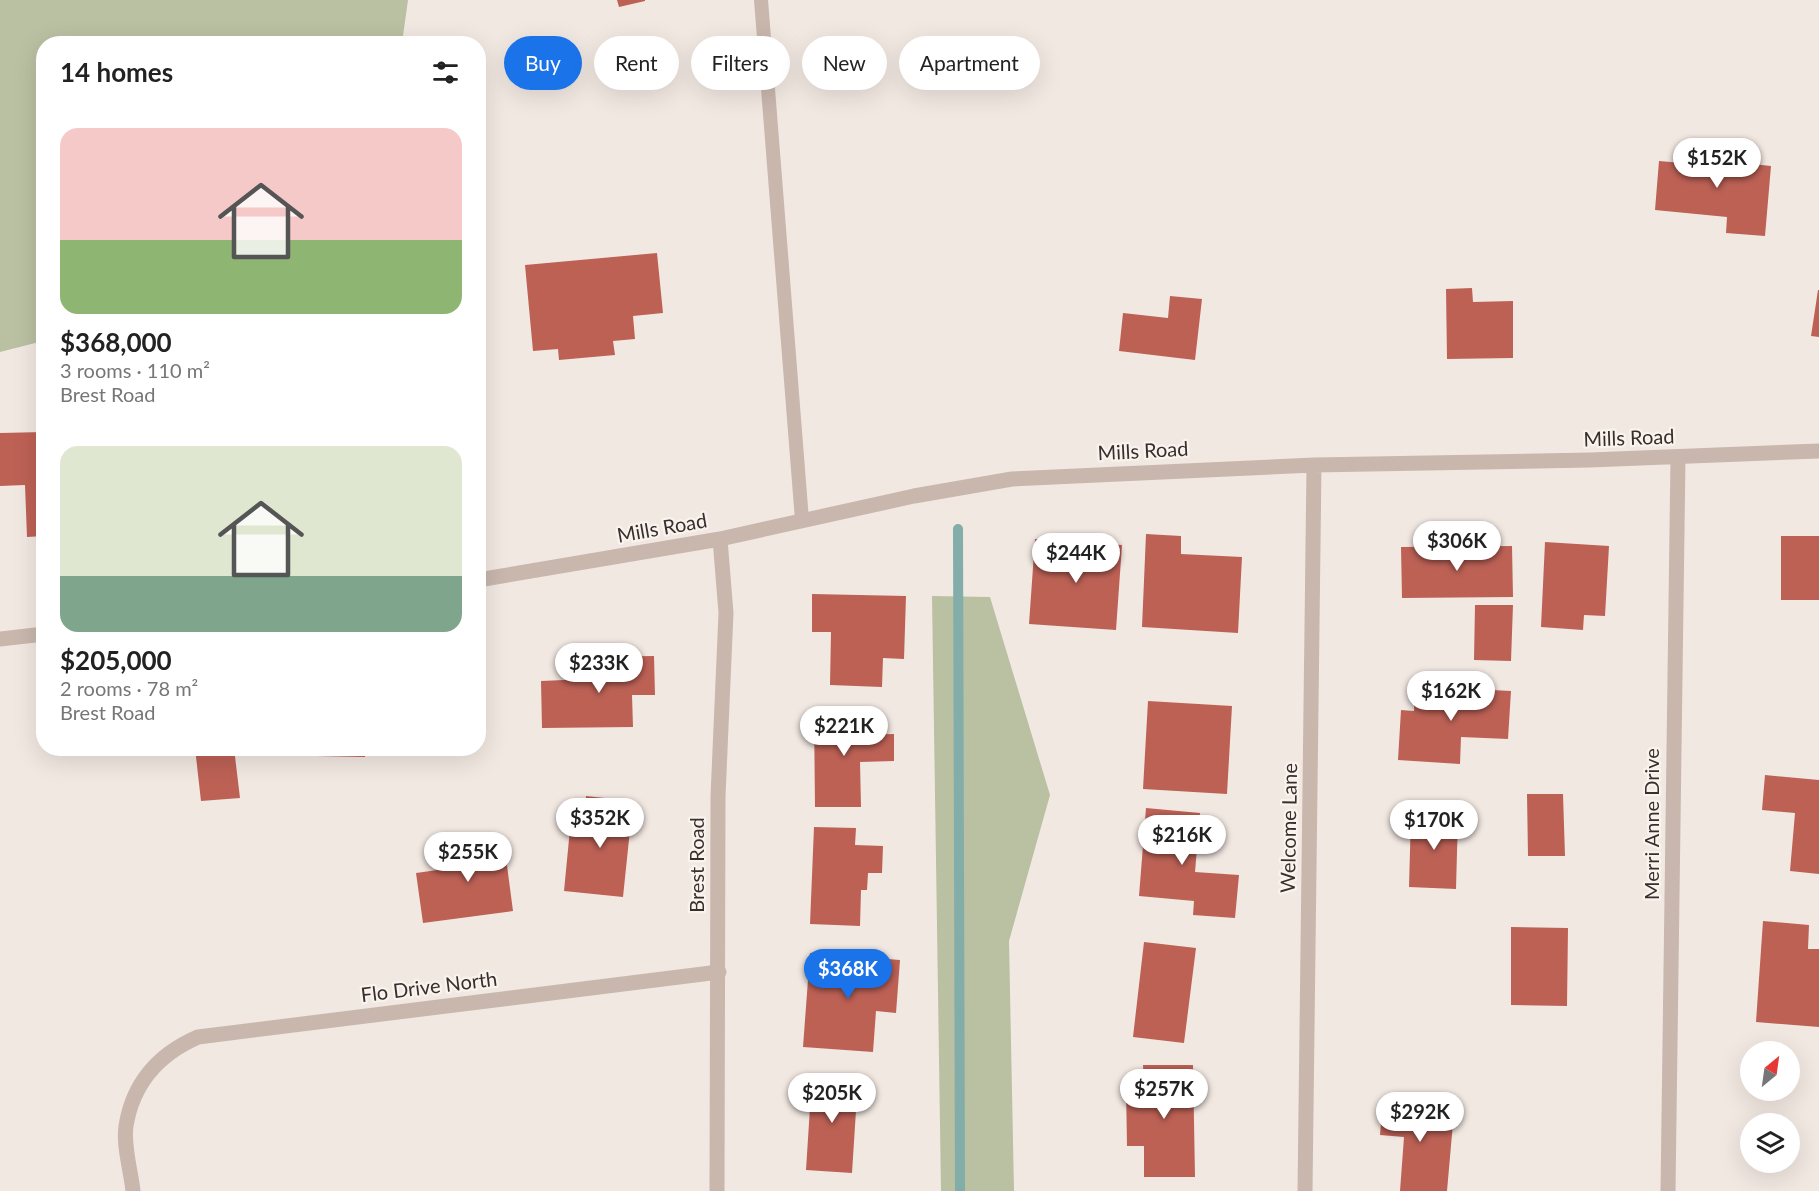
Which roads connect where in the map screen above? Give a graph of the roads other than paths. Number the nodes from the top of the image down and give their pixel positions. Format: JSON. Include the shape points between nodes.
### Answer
{"nodes":[{"id":1,"x":761,"y":0,"type":"edge"},
{"id":2,"x":1819,"y":451,"type":"edge"},
{"id":3,"x":1678,"y":457,"type":"junction"},
{"id":4,"x":1314,"y":465,"type":"junction"},
{"id":5,"x":802,"y":520,"type":"junction"},
{"id":6,"x":720,"y":539,"type":"junction"},
{"id":7,"x":486,"y":579,"type":"edge"},
{"id":8,"x":36,"y":635,"type":"edge"},
{"id":9,"x":0,"y":639,"type":"edge"},
{"id":10,"x":719,"y":972,"type":"junction"},
{"id":11,"x":133,"y":1191,"type":"edge"},
{"id":12,"x":717,"y":1191,"type":"edge"},
{"id":13,"x":1305,"y":1191,"type":"edge"},
{"id":14,"x":1668,"y":1191,"type":"edge"}],
"edges":[{"from":1,"to":5,"type":"lane"},
{"from":2,"to":3,"type":"street","name":"Mills Road"},
{"from":3,"to":4,"type":"street","name":"Mills Road"},
{"from":3,"to":14,"type":"street","name":"Merri Anne Drive"},
{"from":4,"to":5,"type":"street","name":"Mills Road","via":[[1012,479]]},
{"from":4,"to":13,"type":"street","name":"Welcome Lane"},
{"from":5,"to":6,"type":"street","name":"Mills Road"},
{"from":6,"to":7,"type":"street","name":"Mills Road"},
{"from":6,"to":10,"type":"street","name":"Brest Road","via":[[726,613],[718,796]]},
{"from":8,"to":9,"type":"street"},
{"from":10,"to":11,"type":"street","name":"Flo Drive North","via":[[198,1037],[174,1047],[153,1066],[135,1092],[126,1128]]},
{"from":10,"to":12,"type":"street","name":"Brest Road"}]}
